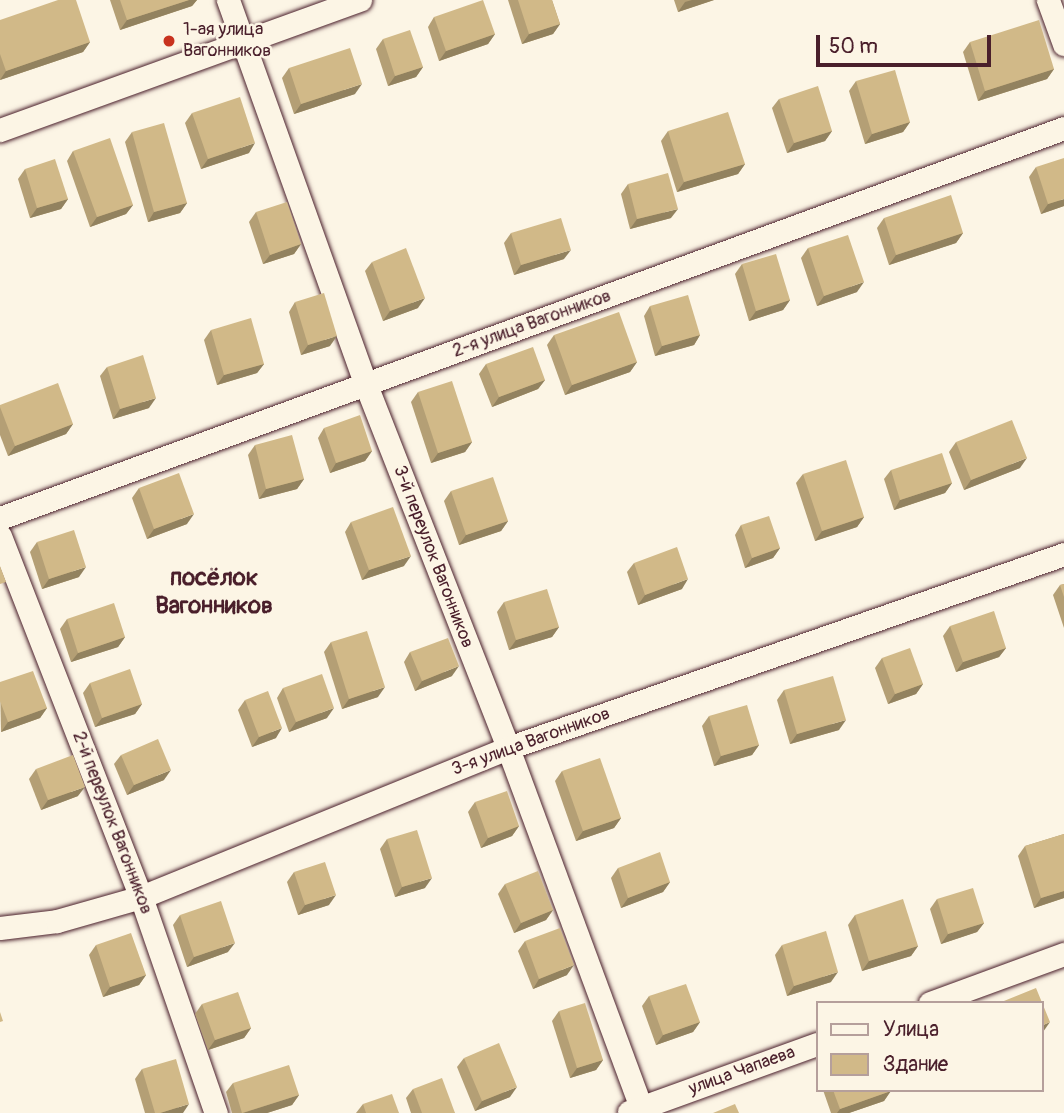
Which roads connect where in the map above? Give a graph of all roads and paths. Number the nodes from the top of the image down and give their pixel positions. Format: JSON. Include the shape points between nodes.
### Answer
{"nodes":[{"id":1,"x":228,"y":0,"type":"edge"},
{"id":2,"x":360,"y":0,"type":"edge"},
{"id":3,"x":1048,"y":0,"type":"edge"},
{"id":4,"x":243,"y":42,"type":"junction"},
{"id":5,"x":1064,"y":44,"type":"edge"},
{"id":6,"x":1064,"y":128,"type":"edge"},
{"id":7,"x":0,"y":130,"type":"edge"},
{"id":8,"x":366,"y":385,"type":"junction"},
{"id":9,"x":0,"y":518,"type":"edge"},
{"id":10,"x":0,"y":536,"type":"edge"},
{"id":11,"x":1064,"y":554,"type":"edge"},
{"id":12,"x":508,"y":748,"type":"junction"},
{"id":13,"x":141,"y":897,"type":"junction"},
{"id":14,"x":0,"y":928,"type":"edge"},
{"id":15,"x":1064,"y":954,"type":"edge"},
{"id":16,"x":935,"y":1001,"type":"edge"},
{"id":17,"x":816,"y":1044,"type":"edge"},
{"id":18,"x":637,"y":1111,"type":"edge"},
{"id":19,"x":216,"y":1113,"type":"edge"}],
"edges":[{"from":1,"to":4,"type":"street","name":"3-й переулок Вагонников"},
{"from":2,"to":4,"type":"street"},
{"from":3,"to":5,"type":"street"},
{"from":4,"to":7,"type":"street"},
{"from":4,"to":8,"type":"street","name":"3-й переулок Вагонников"},
{"from":6,"to":8,"type":"street","name":"2-я улица Вагонников"},
{"from":8,"to":9,"type":"street","name":"2-я улица Вагонников"},
{"from":8,"to":12,"type":"street","name":"3-й переулок Вагонников"},
{"from":10,"to":13,"type":"street","name":"2-й переулок Вагонников"},
{"from":11,"to":12,"type":"street","name":"3-я улица Вагонников"},
{"from":12,"to":13,"type":"street","name":"3-я улица Вагонников"},
{"from":12,"to":18,"type":"street","name":"3-й переулок Вагонников"},
{"from":13,"to":14,"type":"street","name":"3-я улица Вагонников","via":[[57,921]]},
{"from":13,"to":19,"type":"street","name":"2-й переулок Вагонников"},
{"from":15,"to":16,"type":"street"},
{"from":17,"to":18,"type":"street","name":"улица Чапаева"}]}
